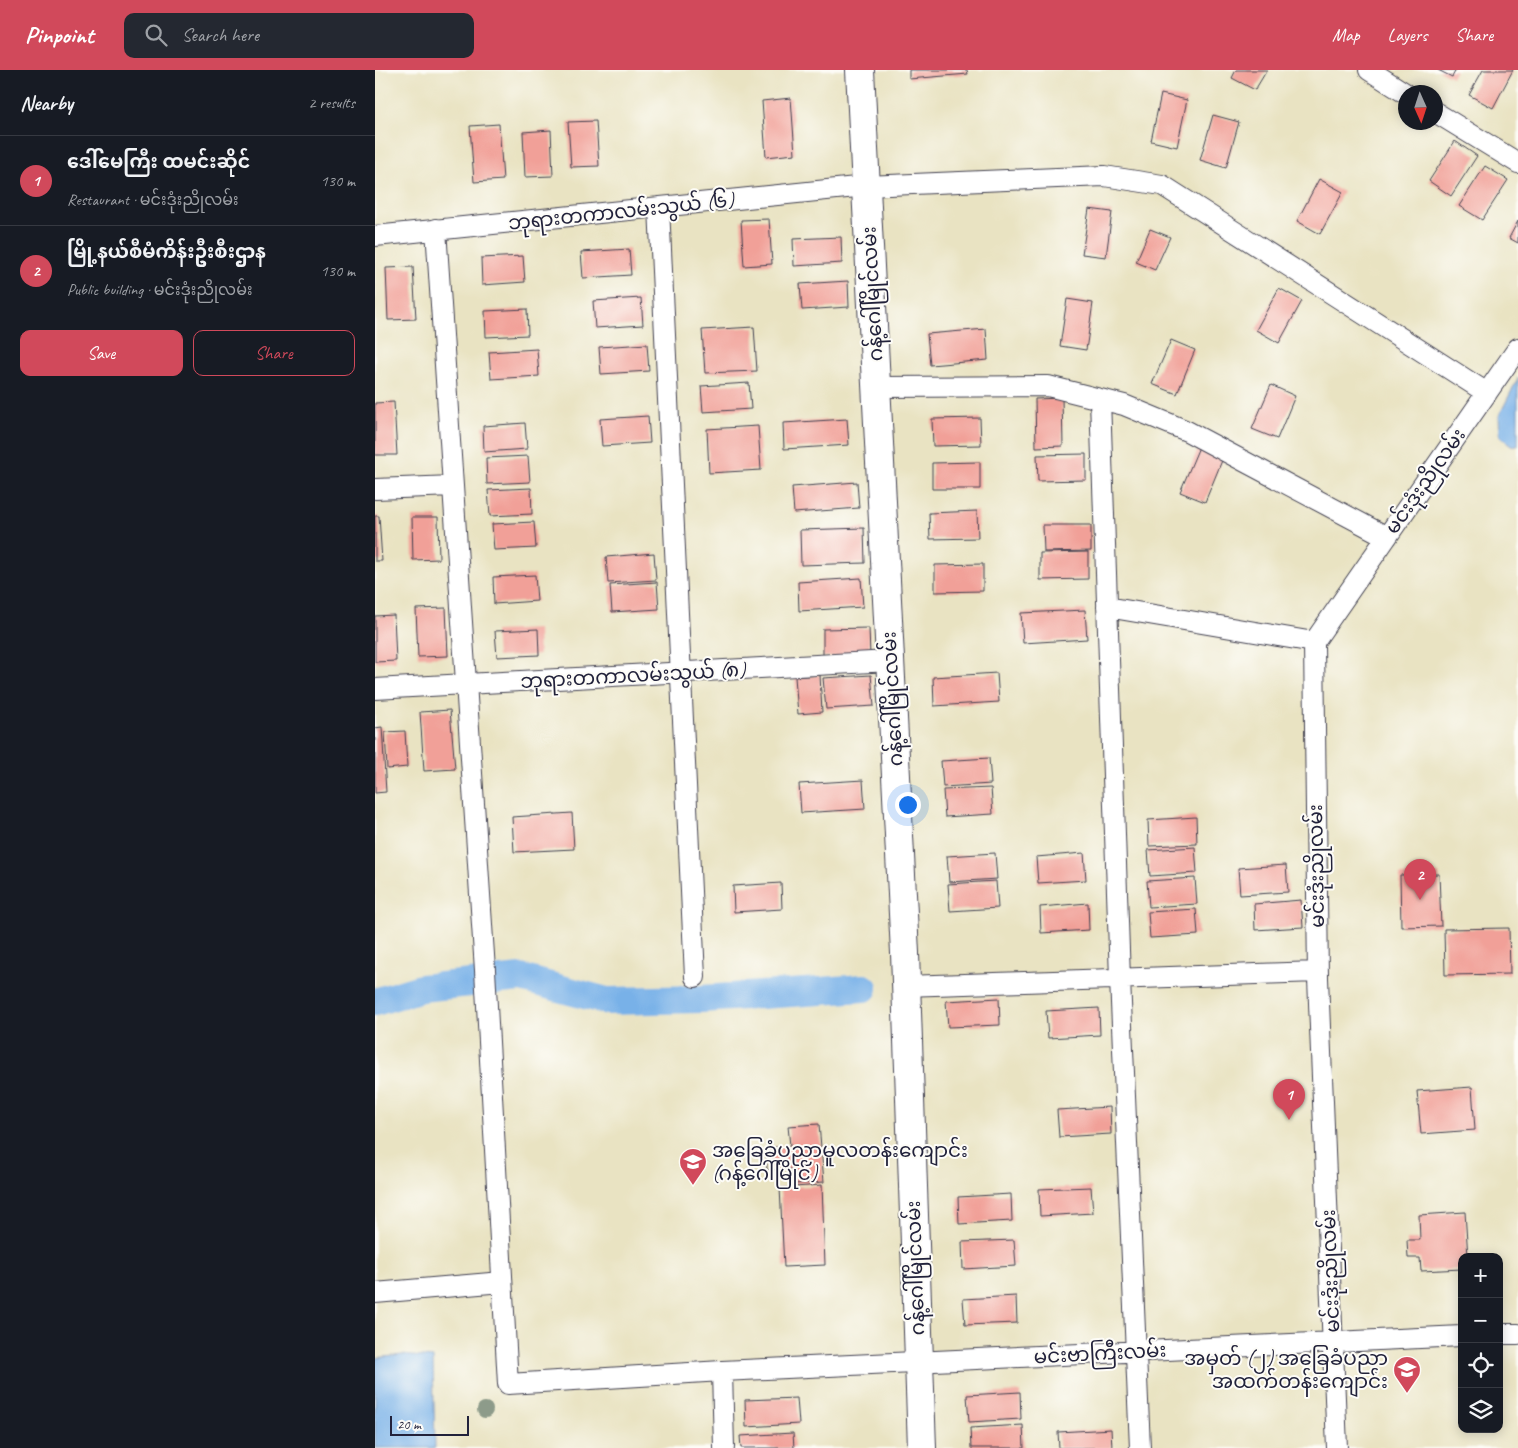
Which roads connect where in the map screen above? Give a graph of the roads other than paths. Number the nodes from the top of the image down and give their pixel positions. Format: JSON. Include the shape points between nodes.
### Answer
{"nodes":[{"id":1,"x":860,"y":70,"type":"edge"},
{"id":2,"x":1369,"y":70,"type":"edge"},
{"id":3,"x":1398,"y":89,"type":"edge"},
{"id":4,"x":1443,"y":117,"type":"edge"},
{"id":5,"x":1518,"y":163,"type":"edge"},
{"id":6,"x":867,"y":186,"type":"junction"},
{"id":7,"x":659,"y":207,"type":"junction"},
{"id":8,"x":436,"y":229,"type":"junction"},
{"id":9,"x":375,"y":236,"type":"edge"},
{"id":10,"x":1518,"y":348,"type":"edge"},
{"id":11,"x":877,"y":387,"type":"junction"},
{"id":12,"x":1487,"y":393,"type":"junction"},
{"id":13,"x":1100,"y":399,"type":"junction"},
{"id":14,"x":453,"y":486,"type":"junction"},
{"id":15,"x":375,"y":489,"type":"edge"},
{"id":16,"x":1387,"y":537,"type":"junction"},
{"id":17,"x":1107,"y":607,"type":"junction"},
{"id":18,"x":1314,"y":642,"type":"junction"},
{"id":19,"x":890,"y":661,"type":"junction"},
{"id":20,"x":681,"y":672,"type":"junction"},
{"id":21,"x":466,"y":684,"type":"junction"},
{"id":22,"x":375,"y":689,"type":"edge"},
{"id":23,"x":1318,"y":972,"type":"junction"},
{"id":24,"x":695,"y":977,"type":"dead end"},
{"id":25,"x":1120,"y":978,"type":"junction"},
{"id":26,"x":905,"y":983,"type":"junction"},
{"id":27,"x":502,"y":1282,"type":"junction"},
{"id":28,"x":375,"y":1293,"type":"edge"},
{"id":29,"x":1503,"y":1334,"type":"edge"},
{"id":30,"x":1518,"y":1334,"type":"edge"},
{"id":31,"x":1458,"y":1336,"type":"edge"},
{"id":32,"x":1333,"y":1343,"type":"junction"},
{"id":33,"x":1136,"y":1351,"type":"junction"},
{"id":34,"x":919,"y":1363,"type":"junction"},
{"id":35,"x":722,"y":1371,"type":"junction"},
{"id":36,"x":725,"y":1448,"type":"edge"},
{"id":37,"x":921,"y":1448,"type":"edge"},
{"id":38,"x":1140,"y":1448,"type":"edge"},
{"id":39,"x":1337,"y":1448,"type":"edge"}],
"edges":[{"from":1,"to":6,"type":"street","name":"ဂန့်ဂေါ်မြိုင်လမ်း"},
{"from":2,"to":3,"type":"street"},
{"from":4,"to":5,"type":"street"},
{"from":6,"to":7,"type":"street","name":"ဘုရားတကာလမ်းသွယ် (၆)"},
{"from":6,"to":11,"type":"street","name":"ဂန့်ဂေါ်မြိုင်လမ်း"},
{"from":6,"to":12,"type":"street","name":"ဘုရားတကာလမ်းသွယ် (၆)","via":[[1104,176],[1162,185]]},
{"from":7,"to":8,"type":"street","name":"ဘုရားတကာလမ်းသွယ် (၆)"},
{"from":7,"to":20,"type":"street"},
{"from":8,"to":9,"type":"street","name":"ဘုရားတကာလမ်းသွယ် (၆)"},
{"from":8,"to":14,"type":"street"},
{"from":10,"to":12,"type":"street","name":"မင်းဒုံးညိုလမ်း"},
{"from":11,"to":13,"type":"street","via":[[1048,386]]},
{"from":11,"to":19,"type":"street","name":"ဂန့်ဂေါ်မြိုင်လမ်း"},
{"from":12,"to":16,"type":"street","name":"မင်းဒုံးညိုလမ်း"},
{"from":13,"to":16,"type":"street","via":[[1124,405],[1187,431]]},
{"from":13,"to":17,"type":"street"},
{"from":14,"to":15,"type":"street"},
{"from":14,"to":21,"type":"street"},
{"from":16,"to":18,"type":"street","name":"မင်းဒုံးညိုလမ်း"},
{"from":17,"to":18,"type":"street"},
{"from":17,"to":25,"type":"street"},
{"from":18,"to":23,"type":"street","name":"မင်းဒုံးညိုလမ်း"},
{"from":19,"to":20,"type":"street","name":"ဘုရားတကာလမ်းသွယ် (၈)"},
{"from":19,"to":26,"type":"street","name":"ဂန့်ဂေါ်မြိုင်လမ်း"},
{"from":20,"to":21,"type":"street","name":"ဘုရားတကာလမ်းသွယ် (၈)"},
{"from":20,"to":24,"type":"street"},
{"from":21,"to":22,"type":"street","name":"ဘုရားတကာလမ်းသွယ် (၈)"},
{"from":21,"to":27,"type":"street"},
{"from":23,"to":25,"type":"street"},
{"from":23,"to":32,"type":"street","name":"မင်းဒုံးညိုလမ်း"},
{"from":25,"to":26,"type":"street"},
{"from":25,"to":33,"type":"street"},
{"from":26,"to":34,"type":"street","name":"ဂန့်ဂေါ်မြိုင်လမ်း"},
{"from":27,"to":28,"type":"street"},
{"from":27,"to":35,"type":"street","name":"မင်းဗာကြီးလမ်း","via":[[508,1384]]},
{"from":29,"to":30,"type":"street"},
{"from":31,"to":32,"type":"street","name":"မင်းဗာကြီးလမ်း"},
{"from":32,"to":33,"type":"street","name":"မင်းဗာကြီးလမ်း"},
{"from":32,"to":39,"type":"street","name":"မင်းဒုံးညိုလမ်း"},
{"from":33,"to":34,"type":"street","name":"မင်းဗာကြီးလမ်း"},
{"from":33,"to":38,"type":"street"},
{"from":34,"to":35,"type":"street","name":"မင်းဗာကြီးလမ်း"},
{"from":34,"to":37,"type":"street","name":"ဂန့်ဂေါ်မြိုင်လမ်း"},
{"from":35,"to":36,"type":"street"}]}
